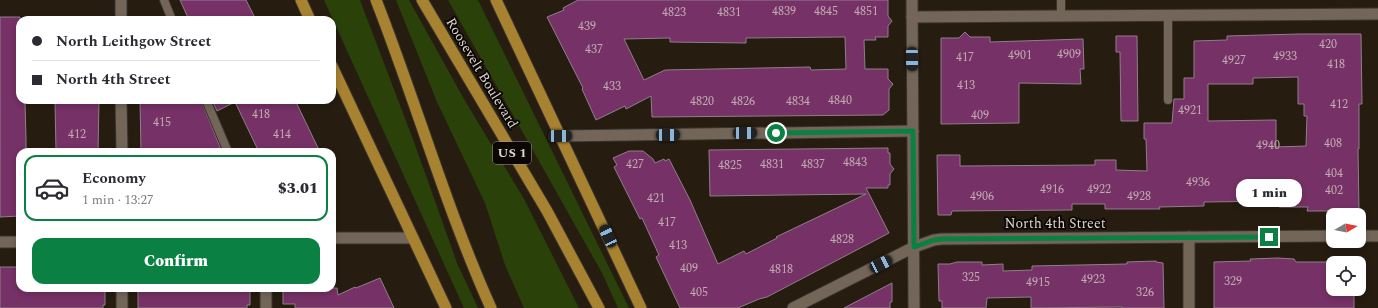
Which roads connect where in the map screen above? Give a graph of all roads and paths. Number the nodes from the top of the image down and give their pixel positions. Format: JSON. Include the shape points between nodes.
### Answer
{"nodes":[{"id":1,"x":121,"y":0,"type":"edge"},
{"id":2,"x":164,"y":0,"type":"edge"},
{"id":3,"x":301,"y":0,"type":"edge"},
{"id":4,"x":376,"y":0,"type":"edge"},
{"id":5,"x":422,"y":0,"type":"edge"},
{"id":6,"x":496,"y":0,"type":"edge"},
{"id":7,"x":912,"y":0,"type":"edge"},
{"id":8,"x":1061,"y":0,"type":"edge"},
{"id":9,"x":1378,"y":14,"type":"edge"},
{"id":10,"x":121,"y":16,"type":"edge"},
{"id":11,"x":170,"y":16,"type":"edge"},
{"id":12,"x":308,"y":16,"type":"edge"},
{"id":13,"x":1061,"y":16,"type":"junction"},
{"id":14,"x":1168,"y":16,"type":"junction"},
{"id":15,"x":912,"y":17,"type":"junction"},
{"id":16,"x":336,"y":74,"type":"edge"},
{"id":17,"x":1168,"y":100,"type":"dead end"},
{"id":18,"x":122,"y":104,"type":"edge"},
{"id":19,"x":208,"y":104,"type":"edge"},
{"id":20,"x":913,"y":131,"type":"junction"},
{"id":21,"x":560,"y":136,"type":"junction"},
{"id":22,"x":122,"y":148,"type":"edge"},
{"id":23,"x":226,"y":148,"type":"edge"},
{"id":24,"x":1326,"y":236,"type":"edge"},
{"id":25,"x":1366,"y":236,"type":"edge"},
{"id":26,"x":1378,"y":236,"type":"edge"},
{"id":27,"x":1189,"y":237,"type":"junction"},
{"id":28,"x":336,"y":238,"type":"edge"},
{"id":29,"x":413,"y":238,"type":"junction"},
{"id":30,"x":0,"y":242,"type":"edge"},
{"id":31,"x":16,"y":242,"type":"edge"},
{"id":32,"x":914,"y":247,"type":"junction"},
{"id":33,"x":122,"y":292,"type":"edge"},
{"id":34,"x":266,"y":292,"type":"edge"},
{"id":35,"x":122,"y":308,"type":"edge"},
{"id":36,"x":266,"y":308,"type":"edge"},
{"id":37,"x":446,"y":308,"type":"edge"},
{"id":38,"x":491,"y":308,"type":"edge"},
{"id":39,"x":599,"y":308,"type":"edge"},
{"id":40,"x":641,"y":308,"type":"edge"},
{"id":41,"x":793,"y":308,"type":"edge"},
{"id":42,"x":914,"y":308,"type":"edge"},
{"id":43,"x":1190,"y":308,"type":"edge"}],
"edges":[{"from":1,"to":10,"type":"street"},
{"from":2,"to":11,"type":"lane"},
{"from":3,"to":12,"type":"highway"},
{"from":4,"to":38,"type":"highway","via":[[453,214]]},
{"from":5,"to":39,"type":"highway","name":"Roosevelt Boulevard","number":"US 1","via":[[548,211]]},
{"from":6,"to":21,"type":"highway"},
{"from":7,"to":15,"type":"street"},
{"from":8,"to":13,"type":"lane"},
{"from":9,"to":14,"type":"street"},
{"from":13,"to":14,"type":"street"},
{"from":13,"to":15,"type":"street"},
{"from":14,"to":17,"type":"lane"},
{"from":15,"to":20,"type":"street"},
{"from":16,"to":29,"type":"highway"},
{"from":18,"to":22,"type":"street"},
{"from":19,"to":23,"type":"lane"},
{"from":20,"to":21,"type":"street"},
{"from":20,"to":32,"type":"street"},
{"from":21,"to":40,"type":"highway"},
{"from":24,"to":27,"type":"street","name":"North 4th Street"},
{"from":25,"to":26,"type":"street"},
{"from":27,"to":32,"type":"street","name":"North 4th Street","via":[[942,239]]},
{"from":27,"to":43,"type":"street"},
{"from":28,"to":29,"type":"street"},
{"from":29,"to":37,"type":"highway"},
{"from":30,"to":31,"type":"street"},
{"from":32,"to":41,"type":"street","name":"North 4th Street"},
{"from":32,"to":42,"type":"street"},
{"from":33,"to":35,"type":"street"},
{"from":34,"to":36,"type":"street"}]}
